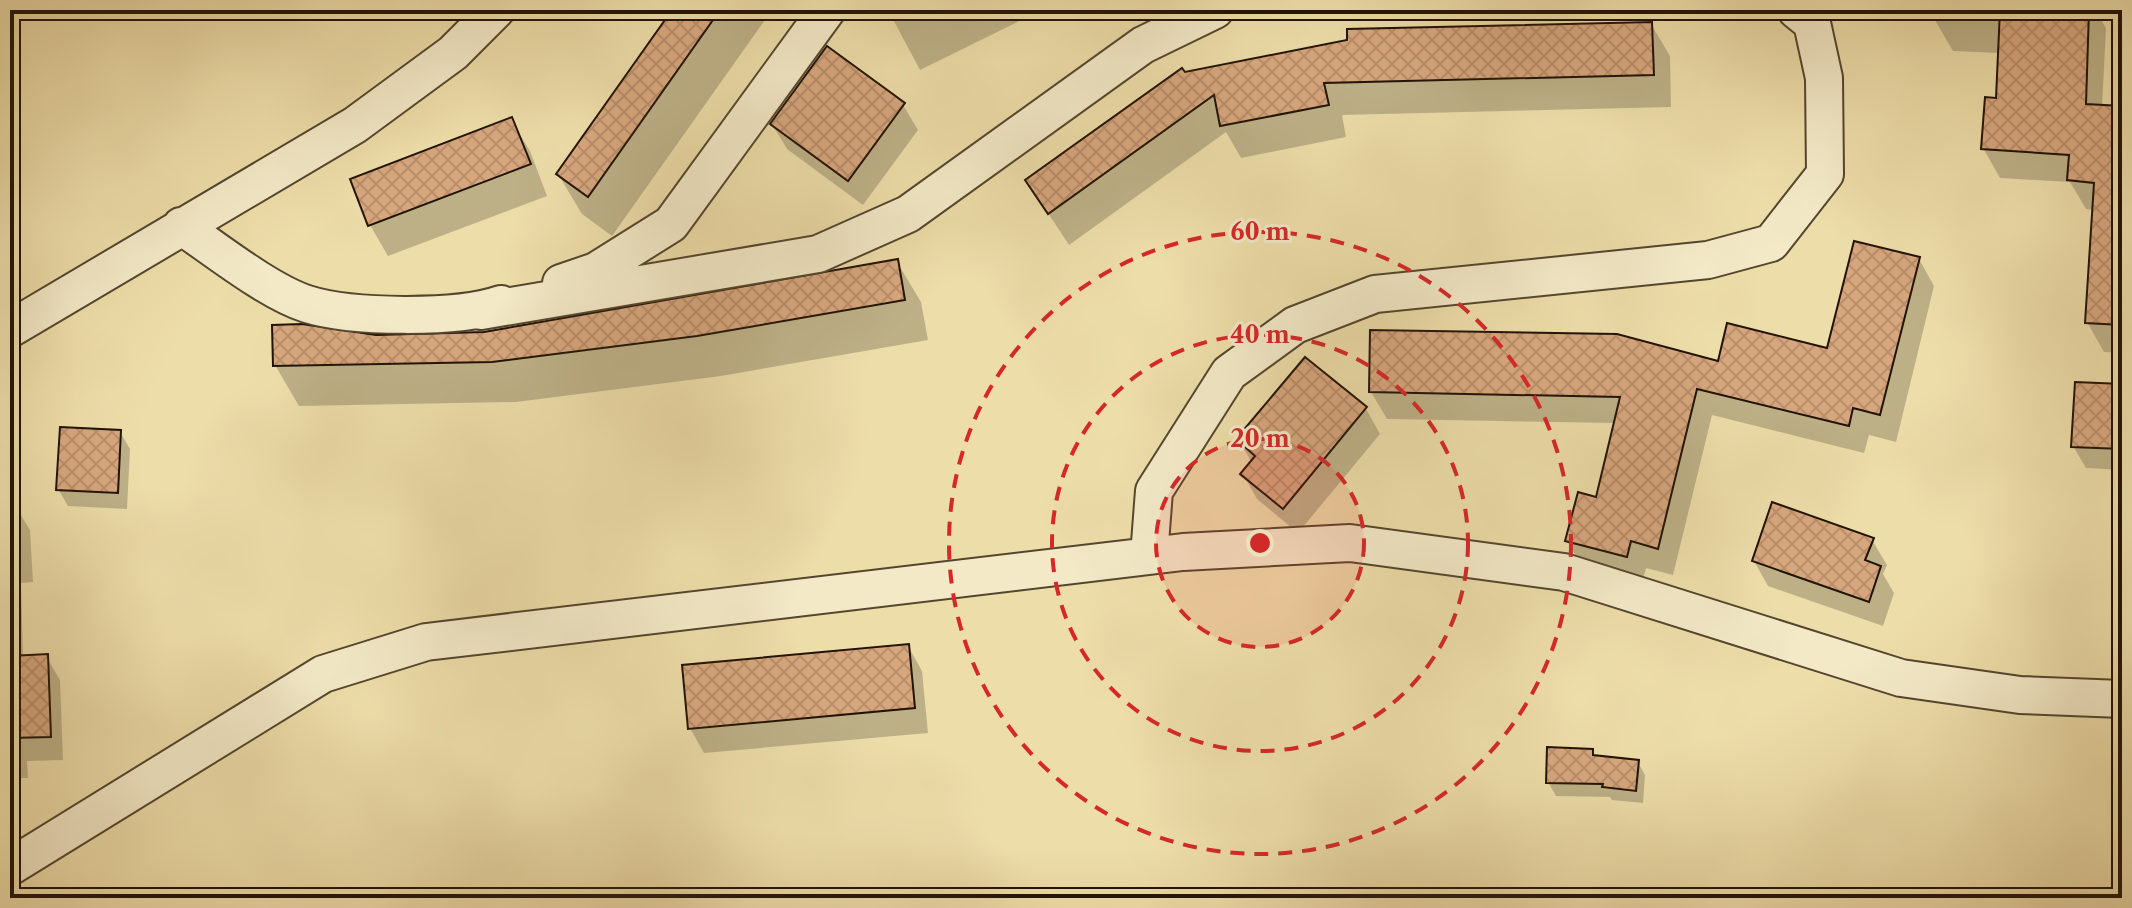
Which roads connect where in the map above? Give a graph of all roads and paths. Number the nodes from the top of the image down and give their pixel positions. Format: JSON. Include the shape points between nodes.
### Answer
{"nodes":[{"id":1,"x":496,"y":10,"type":"edge"},
{"id":2,"x":827,"y":10,"type":"edge"},
{"id":3,"x":1215,"y":10,"type":"edge"},
{"id":4,"x":1796,"y":10,"type":"edge"},
{"id":5,"x":181,"y":226,"type":"junction"},
{"id":6,"x":481,"y":311,"type":"junction"},
{"id":7,"x":10,"y":329,"type":"edge"},
{"id":8,"x":1149,"y":556,"type":"junction"},
{"id":9,"x":2122,"y":699,"type":"edge"},
{"id":10,"x":10,"y":867,"type":"edge"}],
"edges":[{"from":1,"to":5,"type":"street","via":[[453,53],[355,125]]},
{"from":2,"to":6,"type":"street","via":[[671,224],[596,271]]},
{"from":3,"to":6,"type":"street","via":[[1143,45],[908,214],[818,254]]},
{"from":4,"to":8,"type":"street","via":[[1812,23],[1824,78],[1825,174],[1771,243],[1708,260],[1375,294],[1295,325],[1229,373],[1154,491]]},
{"from":5,"to":6,"type":"street","via":[[306,304],[386,314]]},
{"from":5,"to":7,"type":"street"},
{"from":8,"to":9,"type":"street","via":[[1350,543],[1564,572],[1901,678],[2020,695]]},
{"from":8,"to":10,"type":"street","via":[[426,642],[323,674]]}]}
